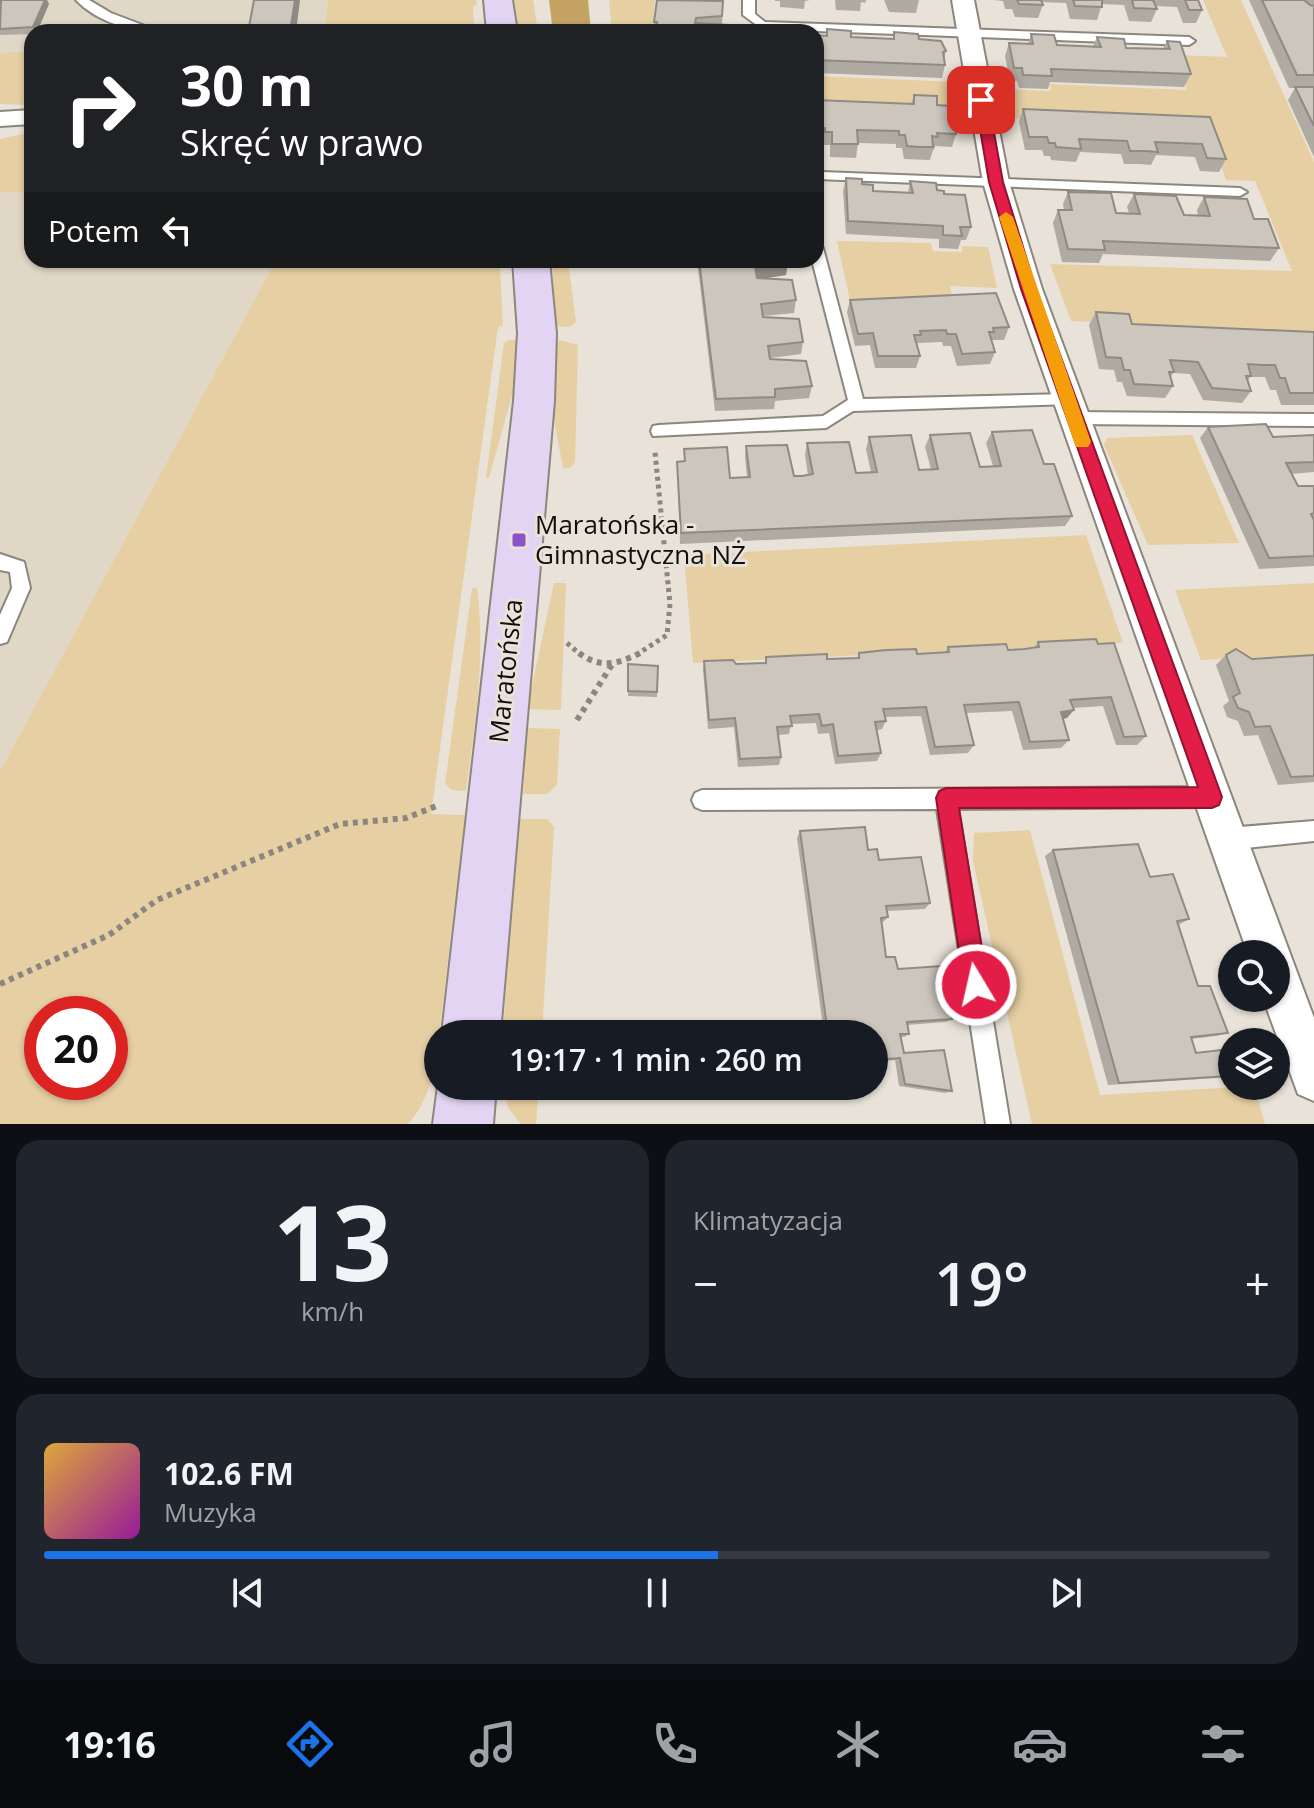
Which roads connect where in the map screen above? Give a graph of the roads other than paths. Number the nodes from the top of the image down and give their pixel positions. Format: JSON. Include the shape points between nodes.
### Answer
{"nodes":[{"id":1,"x":82,"y":0,"type":"edge"},
{"id":2,"x":498,"y":0,"type":"edge"},
{"id":3,"x":749,"y":0,"type":"edge"},
{"id":4,"x":963,"y":0,"type":"edge"},
{"id":5,"x":130,"y":24,"type":"edge"},
{"id":6,"x":501,"y":24,"type":"edge"},
{"id":7,"x":761,"y":24,"type":"edge"},
{"id":8,"x":824,"y":30,"type":"edge"},
{"id":9,"x":970,"y":33,"type":"junction"},
{"id":10,"x":1189,"y":41,"type":"dead end"},
{"id":11,"x":24,"y":118,"type":"edge"},
{"id":12,"x":0,"y":119,"type":"edge"},
{"id":13,"x":824,"y":176,"type":"edge"},
{"id":14,"x":996,"y":182,"type":"junction"},
{"id":15,"x":1240,"y":192,"type":"dead end"},
{"id":16,"x":532,"y":268,"type":"edge"},
{"id":17,"x":821,"y":268,"type":"edge"},
{"id":18,"x":857,"y":405,"type":"junction"},
{"id":19,"x":1070,"y":409,"type":"junction"},
{"id":20,"x":1314,"y":420,"type":"edge"},
{"id":21,"x":659,"y":431,"type":"road end"},
{"id":22,"x":0,"y":562,"type":"edge"},
{"id":23,"x":0,"y":636,"type":"edge"},
{"id":24,"x":1212,"y":797,"type":"junction"},
{"id":25,"x":946,"y":798,"type":"junction"},
{"id":26,"x":702,"y":800,"type":"dead end"},
{"id":27,"x":1314,"y":831,"type":"edge"},
{"id":28,"x":1227,"y":839,"type":"junction"},
{"id":29,"x":1264,"y":940,"type":"edge"},
{"id":30,"x":1290,"y":1012,"type":"edge"},
{"id":31,"x":472,"y":1020,"type":"edge"},
{"id":32,"x":1314,"y":1078,"type":"edge"},
{"id":33,"x":466,"y":1100,"type":"edge"},
{"id":34,"x":463,"y":1124,"type":"edge"},
{"id":35,"x":998,"y":1124,"type":"edge"}],
"edges":[{"from":1,"to":5,"type":"lane"},
{"from":2,"to":6,"type":"main road"},
{"from":3,"to":7,"type":"lane","via":[[749,15]]},
{"from":4,"to":9,"type":"street"},
{"from":8,"to":9,"type":"lane"},
{"from":9,"to":10,"type":"lane"},
{"from":9,"to":14,"type":"street"},
{"from":11,"to":12,"type":"street"},
{"from":13,"to":14,"type":"lane"},
{"from":14,"to":15,"type":"lane"},
{"from":14,"to":19,"type":"street"},
{"from":16,"to":31,"type":"main road","name":"Maratońska","via":[[537,333],[534,401]]},
{"from":17,"to":18,"type":"lane"},
{"from":18,"to":19,"type":"lane"},
{"from":18,"to":21,"type":"lane","via":[[826,422]]},
{"from":19,"to":20,"type":"lane"},
{"from":19,"to":24,"type":"street"},
{"from":22,"to":23,"type":"lane","via":[[18,567],[21,588]]},
{"from":24,"to":25,"type":"lane"},
{"from":24,"to":28,"type":"street"},
{"from":25,"to":26,"type":"lane"},
{"from":25,"to":35,"type":"lane"},
{"from":27,"to":28,"type":"lane"},
{"from":28,"to":29,"type":"street"},
{"from":30,"to":32,"type":"street"},
{"from":33,"to":34,"type":"main road"}]}
